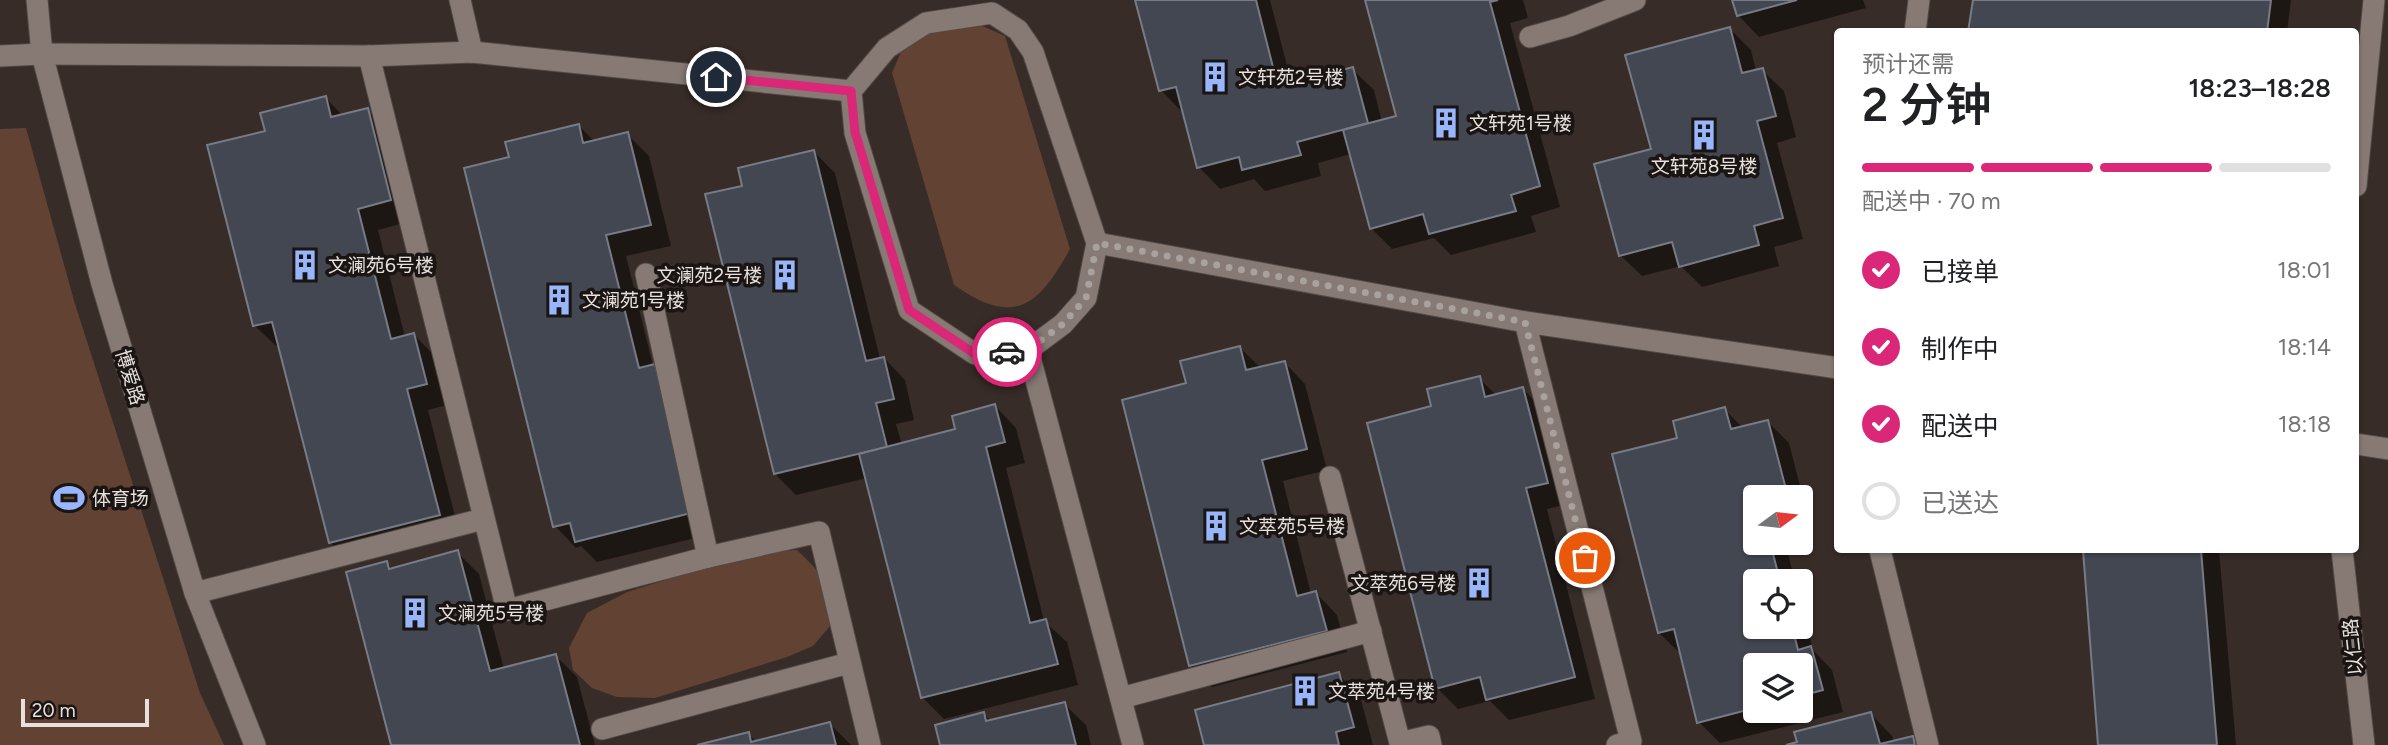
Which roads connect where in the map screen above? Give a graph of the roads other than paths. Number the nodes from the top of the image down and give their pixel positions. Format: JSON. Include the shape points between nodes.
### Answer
{"nodes":[{"id":1,"x":37,"y":0,"type":"edge"},
{"id":2,"x":460,"y":0,"type":"edge"},
{"id":3,"x":1635,"y":0,"type":"edge"},
{"id":4,"x":1919,"y":0,"type":"edge"},
{"id":5,"x":2374,"y":0,"type":"edge"},
{"id":6,"x":994,"y":6,"type":"edge"},
{"id":7,"x":1916,"y":28,"type":"edge"},
{"id":8,"x":1530,"y":37,"type":"dead end"},
{"id":9,"x":472,"y":52,"type":"junction"},
{"id":10,"x":42,"y":54,"type":"junction"},
{"id":11,"x":0,"y":56,"type":"edge"},
{"id":12,"x":369,"y":56,"type":"junction"},
{"id":13,"x":851,"y":91,"type":"junction"},
{"id":14,"x":2359,"y":155,"type":"edge"},
{"id":15,"x":1097,"y":243,"type":"junction"},
{"id":16,"x":646,"y":274,"type":"dead end"},
{"id":17,"x":1525,"y":322,"type":"junction"},
{"id":18,"x":1028,"y":350,"type":"junction"},
{"id":19,"x":1834,"y":367,"type":"edge"},
{"id":20,"x":2359,"y":444,"type":"edge"},
{"id":21,"x":2388,"y":449,"type":"edge"},
{"id":22,"x":1330,"y":477,"type":"dead end"},
{"id":23,"x":483,"y":519,"type":"junction"},
{"id":24,"x":1881,"y":553,"type":"edge"},
{"id":25,"x":2342,"y":553,"type":"edge"},
{"id":26,"x":708,"y":557,"type":"junction"},
{"id":27,"x":195,"y":593,"type":"junction"},
{"id":28,"x":1371,"y":631,"type":"junction"},
{"id":29,"x":849,"y":663,"type":"junction"},
{"id":30,"x":1121,"y":698,"type":"junction"},
{"id":31,"x":602,"y":729,"type":"dead end"},
{"id":32,"x":255,"y":745,"type":"edge"},
{"id":33,"x":870,"y":745,"type":"edge"},
{"id":34,"x":1133,"y":745,"type":"edge"},
{"id":35,"x":1431,"y":745,"type":"edge"},
{"id":36,"x":1618,"y":745,"type":"edge"},
{"id":37,"x":1928,"y":745,"type":"edge"},
{"id":38,"x":2364,"y":745,"type":"edge"}],
"edges":[{"from":1,"to":10,"type":"street","name":"博爱路"},
{"from":2,"to":9,"type":"street"},
{"from":3,"to":8,"type":"street"},
{"from":4,"to":7,"type":"street"},
{"from":5,"to":14,"type":"street"},
{"from":6,"to":13,"type":"street","via":[[926,23],[887,48]]},
{"from":6,"to":15,"type":"street","via":[[1033,52]]},
{"from":9,"to":12,"type":"street"},
{"from":9,"to":13,"type":"street"},
{"from":10,"to":11,"type":"street"},
{"from":10,"to":12,"type":"street"},
{"from":10,"to":27,"type":"street","name":"博爱路","via":[[103,284]]},
{"from":12,"to":23,"type":"street"},
{"from":13,"to":18,"type":"street","via":[[855,132],[909,310],[975,354]]},
{"from":15,"to":17,"type":"street"},
{"from":15,"to":18,"type":"street","via":[[1086,298],[1063,324]]},
{"from":16,"to":26,"type":"street"},
{"from":17,"to":19,"type":"street"},
{"from":17,"to":36,"type":"street","via":[[1631,741]]},
{"from":18,"to":30,"type":"street"},
{"from":20,"to":21,"type":"street"},
{"from":22,"to":28,"type":"street"},
{"from":23,"to":26,"type":"street","via":[[507,610]]},
{"from":23,"to":27,"type":"street"},
{"from":24,"to":37,"type":"street"},
{"from":25,"to":38,"type":"street","name":"以仁路"},
{"from":26,"to":29,"type":"street","via":[[819,532]]},
{"from":27,"to":32,"type":"street","name":"博爱路"},
{"from":28,"to":30,"type":"street"},
{"from":28,"to":35,"type":"street","via":[[1400,743],[1429,736]]},
{"from":29,"to":31,"type":"street"},
{"from":29,"to":33,"type":"street"},
{"from":30,"to":34,"type":"street"}]}
